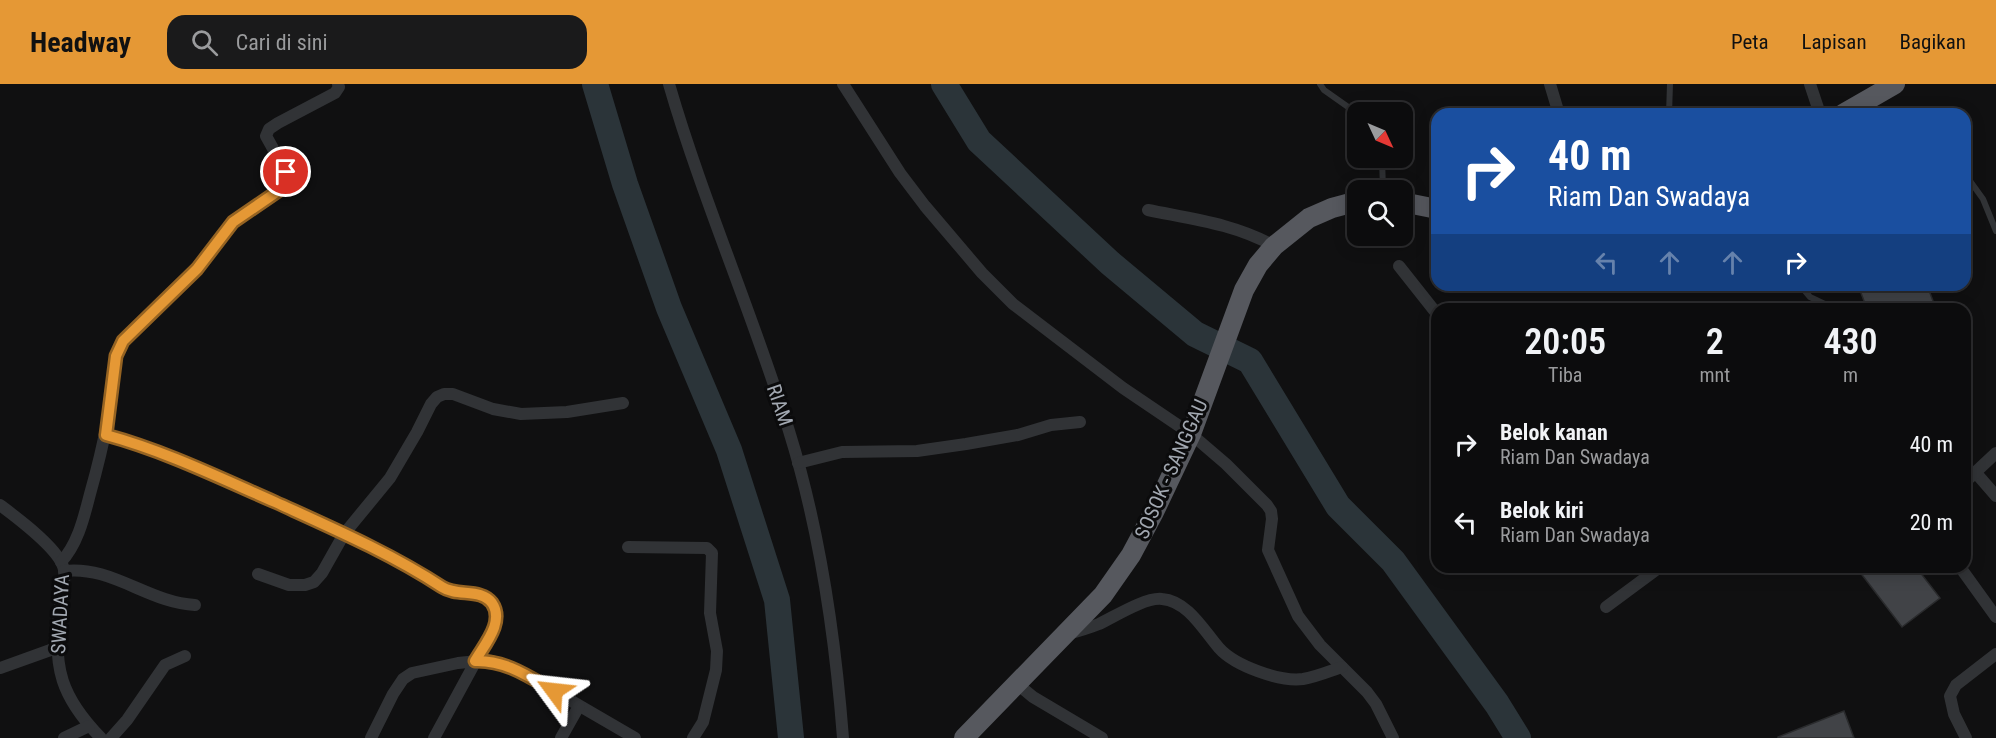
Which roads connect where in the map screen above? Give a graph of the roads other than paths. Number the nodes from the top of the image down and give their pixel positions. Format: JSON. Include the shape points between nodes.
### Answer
{"nodes":[{"id":1,"x":338,"y":84,"type":"edge"},
{"id":2,"x":669,"y":84,"type":"edge"},
{"id":3,"x":843,"y":84,"type":"edge"},
{"id":4,"x":1320,"y":84,"type":"edge"},
{"id":5,"x":1550,"y":84,"type":"edge"},
{"id":6,"x":1670,"y":84,"type":"edge"},
{"id":7,"x":1810,"y":84,"type":"edge"},
{"id":8,"x":1895,"y":84,"type":"edge"},
{"id":9,"x":1347,"y":106,"type":"edge"},
{"id":10,"x":1557,"y":108,"type":"edge"},
{"id":11,"x":1669,"y":108,"type":"edge"},
{"id":12,"x":1819,"y":108,"type":"edge"},
{"id":13,"x":1853,"y":108,"type":"edge"},
{"id":14,"x":1971,"y":182,"type":"edge"},
{"id":15,"x":1347,"y":204,"type":"edge"},
{"id":16,"x":1413,"y":204,"type":"edge"},
{"id":17,"x":1431,"y":207,"type":"edge"},
{"id":18,"x":1148,"y":210,"type":"dead end"},
{"id":19,"x":1996,"y":231,"type":"edge"},
{"id":20,"x":1274,"y":246,"type":"junction"},
{"id":21,"x":1399,"y":266,"type":"dead end"},
{"id":22,"x":1805,"y":291,"type":"edge"},
{"id":23,"x":1823,"y":303,"type":"edge"},
{"id":24,"x":1431,"y":306,"type":"edge"},
{"id":25,"x":623,"y":403,"type":"dead end"},
{"id":26,"x":1080,"y":422,"type":"dead end"},
{"id":27,"x":1191,"y":434,"type":"junction"},
{"id":28,"x":106,"y":435,"type":"junction"},
{"id":29,"x":1996,"y":453,"type":"edge"},
{"id":30,"x":798,"y":464,"type":"junction"},
{"id":31,"x":1976,"y":473,"type":"junction"},
{"id":32,"x":1971,"y":477,"type":"edge"},
{"id":33,"x":1996,"y":496,"type":"edge"},
{"id":34,"x":0,"y":505,"type":"edge"},
{"id":35,"x":344,"y":534,"type":"junction"},
{"id":36,"x":628,"y":547,"type":"dead end"},
{"id":37,"x":63,"y":566,"type":"junction"},
{"id":38,"x":1652,"y":573,"type":"edge"},
{"id":39,"x":1964,"y":573,"type":"edge"},
{"id":40,"x":258,"y":574,"type":"dead end"},
{"id":41,"x":195,"y":605,"type":"dead end"},
{"id":42,"x":1606,"y":607,"type":"dead end"},
{"id":43,"x":1996,"y":616,"type":"edge"},
{"id":44,"x":1064,"y":636,"type":"junction"},
{"id":45,"x":56,"y":648,"type":"junction"},
{"id":46,"x":1996,"y":654,"type":"edge"},
{"id":47,"x":185,"y":656,"type":"dead end"},
{"id":48,"x":475,"y":661,"type":"junction"},
{"id":49,"x":1342,"y":667,"type":"junction"},
{"id":50,"x":0,"y":668,"type":"edge"},
{"id":51,"x":1016,"y":683,"type":"junction"},
{"id":52,"x":579,"y":706,"type":"junction"},
{"id":53,"x":90,"y":726,"type":"junction"},
{"id":54,"x":64,"y":738,"type":"edge"},
{"id":55,"x":101,"y":738,"type":"edge"},
{"id":56,"x":111,"y":738,"type":"edge"},
{"id":57,"x":371,"y":738,"type":"edge"},
{"id":58,"x":434,"y":738,"type":"edge"},
{"id":59,"x":561,"y":738,"type":"edge"},
{"id":60,"x":635,"y":738,"type":"edge"},
{"id":61,"x":693,"y":738,"type":"edge"},
{"id":62,"x":843,"y":738,"type":"edge"},
{"id":63,"x":964,"y":738,"type":"edge"},
{"id":64,"x":1102,"y":738,"type":"edge"},
{"id":65,"x":1394,"y":738,"type":"edge"},
{"id":66,"x":1966,"y":738,"type":"edge"}],
"edges":[{"from":1,"to":28,"type":"street","via":[[335,93],[269,129],[266,136],[286,172],[288,180],[284,187],[233,222],[197,269],[123,341],[116,356]]},
{"from":2,"to":30,"type":"street","name":"RIAM"},
{"from":3,"to":27,"type":"street","via":[[925,206],[998,289],[1123,388]]},
{"from":4,"to":9,"type":"lane"},
{"from":5,"to":10,"type":"street"},
{"from":6,"to":11,"type":"lane"},
{"from":7,"to":12,"type":"street"},
{"from":8,"to":13,"type":"highway"},
{"from":14,"to":19,"type":"lane","via":[[1983,199]]},
{"from":15,"to":20,"type":"highway","name":"SOSOK - SANGGAU","via":[[1309,218]]},
{"from":16,"to":17,"type":"highway"},
{"from":18,"to":20,"type":"street","via":[[1242,230]]},
{"from":20,"to":27,"type":"highway","name":"SOSOK - SANGGAU","via":[[1258,265],[1242,298]]},
{"from":21,"to":24,"type":"street"},
{"from":22,"to":23,"type":"lane"},
{"from":25,"to":35,"type":"street","via":[[521,414],[493,409],[453,394],[437,397],[390,478]]},
{"from":26,"to":30,"type":"street","via":[[918,451],[843,452]]},
{"from":27,"to":44,"type":"highway","name":"SOSOK - SANGGAU","via":[[1131,555],[1103,594]]},
{"from":27,"to":49,"type":"street","via":[[1271,512],[1268,550],[1298,616]]},
{"from":28,"to":35,"type":"street","via":[[167,455]]},
{"from":28,"to":37,"type":"street","via":[[83,519]]},
{"from":29,"to":31,"type":"street"},
{"from":30,"to":62,"type":"street","name":"RIAM","via":[[829,608]]},
{"from":31,"to":32,"type":"street"},
{"from":31,"to":33,"type":"street"},
{"from":34,"to":37,"type":"street","name":"SWADAYA","via":[[40,538]]},
{"from":35,"to":40,"type":"street","via":[[314,582],[289,585]]},
{"from":35,"to":48,"type":"street","via":[[408,565],[444,589],[479,595],[492,602],[496,624]]},
{"from":36,"to":61,"type":"street","via":[[707,548],[712,553],[710,613],[716,670],[703,722]]},
{"from":37,"to":41,"type":"street","via":[[123,581],[170,602]]},
{"from":37,"to":45,"type":"street","name":"SWADAYA"},
{"from":38,"to":42,"type":"street"},
{"from":39,"to":43,"type":"street"},
{"from":44,"to":49,"type":"street","via":[[1162,598],[1187,611],[1220,650],[1254,669],[1303,679]]},
{"from":44,"to":51,"type":"highway","name":"SOSOK - SANGGAU"},
{"from":45,"to":50,"type":"street"},
{"from":45,"to":53,"type":"street","name":"SWADAYA","via":[[65,687]]},
{"from":46,"to":66,"type":"street","via":[[1956,685],[1950,696]]},
{"from":47,"to":56,"type":"street","via":[[165,666]]},
{"from":48,"to":52,"type":"street","via":[[488,660],[510,667]]},
{"from":48,"to":57,"type":"street","via":[[412,673],[393,694]]},
{"from":48,"to":58,"type":"street"},
{"from":49,"to":65,"type":"street","via":[[1376,704]]},
{"from":51,"to":63,"type":"highway","name":"SOSOK - SANGGAU"},
{"from":51,"to":64,"type":"street"},
{"from":52,"to":59,"type":"street"},
{"from":52,"to":60,"type":"street"},
{"from":53,"to":54,"type":"street"},
{"from":53,"to":55,"type":"street","name":"SWADAYA"}]}
